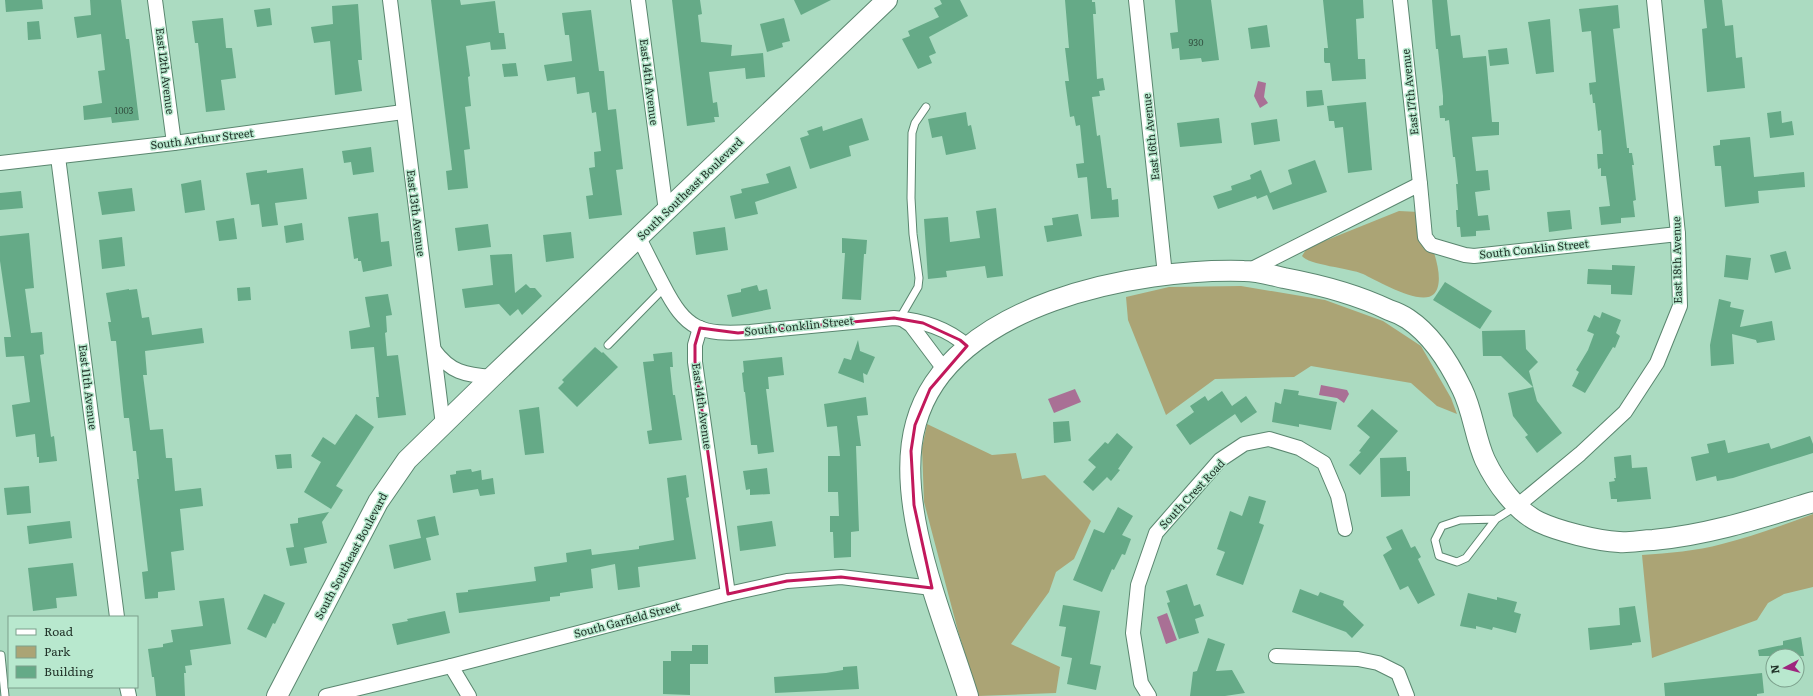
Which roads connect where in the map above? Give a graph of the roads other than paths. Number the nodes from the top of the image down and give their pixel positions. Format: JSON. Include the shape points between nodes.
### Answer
{"nodes":[{"id":1,"x":155,"y":0,"type":"edge"},
{"id":2,"x":390,"y":0,"type":"edge"},
{"id":3,"x":638,"y":0,"type":"edge"},
{"id":4,"x":886,"y":0,"type":"edge"},
{"id":5,"x":1136,"y":0,"type":"edge"},
{"id":6,"x":1400,"y":0,"type":"edge"},
{"id":7,"x":1654,"y":0,"type":"edge"},
{"id":8,"x":926,"y":107,"type":"dead end"},
{"id":9,"x":403,"y":112,"type":"junction"},
{"id":10,"x":174,"y":142,"type":"junction"},
{"id":11,"x":58,"y":157,"type":"junction"},
{"id":12,"x":0,"y":162,"type":"edge"},
{"id":13,"x":1420,"y":184,"type":"junction"},
{"id":14,"x":666,"y":211,"type":"junction"},
{"id":15,"x":1678,"y":234,"type":"junction"},
{"id":16,"x":639,"y":238,"type":"junction"},
{"id":17,"x":1248,"y":271,"type":"junction"},
{"id":18,"x":1165,"y":275,"type":"junction"},
{"id":19,"x":664,"y":288,"type":"junction"},
{"id":20,"x":900,"y":318,"type":"junction"},
{"id":21,"x":700,"y":328,"type":"junction"},
{"id":22,"x":608,"y":345,"type":"dead end"},
{"id":23,"x":967,"y":346,"type":"junction"},
{"id":24,"x":433,"y":349,"type":"junction"},
{"id":25,"x":944,"y":369,"type":"junction"},
{"id":26,"x":492,"y":376,"type":"junction"},
{"id":27,"x":443,"y":425,"type":"junction"},
{"id":28,"x":1813,"y":502,"type":"edge"},
{"id":29,"x":1517,"y":506,"type":"junction"},
{"id":30,"x":1496,"y":519,"type":"junction"},
{"id":31,"x":1345,"y":529,"type":"dead end"},
{"id":32,"x":932,"y":588,"type":"junction"},
{"id":33,"x":728,"y":594,"type":"junction"},
{"id":34,"x":117,"y":616,"type":"edge"},
{"id":35,"x":1,"y":655,"type":"edge"},
{"id":36,"x":1276,"y":656,"type":"dead end"},
{"id":37,"x":451,"y":666,"type":"junction"},
{"id":38,"x":5,"y":696,"type":"edge"},
{"id":39,"x":277,"y":696,"type":"edge"},
{"id":40,"x":326,"y":696,"type":"edge"},
{"id":41,"x":469,"y":696,"type":"edge"},
{"id":42,"x":968,"y":696,"type":"edge"},
{"id":43,"x":1149,"y":696,"type":"edge"},
{"id":44,"x":1407,"y":696,"type":"edge"}],
"edges":[{"from":1,"to":10,"type":"street","name":"East 12th Avenue"},
{"from":2,"to":9,"type":"street","name":"East 13th Avenue"},
{"from":3,"to":14,"type":"street","name":"East 14th Avenue"},
{"from":4,"to":14,"type":"street","name":"South Southeast Boulevard"},
{"from":5,"to":18,"type":"street","name":"East 16th Avenue"},
{"from":6,"to":13,"type":"street","name":"East 17th Avenue"},
{"from":7,"to":15,"type":"street","name":"East 18th Avenue"},
{"from":8,"to":20,"type":"lane","via":[[915,123],[912,133],[911,198],[918,287]]},
{"from":9,"to":10,"type":"street","name":"South Arthur Street"},
{"from":9,"to":24,"type":"street","name":"East 13th Avenue"},
{"from":10,"to":11,"type":"street","name":"South Arthur Street"},
{"from":11,"to":12,"type":"street","name":"South Arthur Street"},
{"from":11,"to":34,"type":"street","name":"East 11th Avenue"},
{"from":13,"to":15,"type":"street","name":"South Conklin Street","via":[[1425,237],[1428,242],[1465,255]]},
{"from":13,"to":17,"type":"street"},
{"from":14,"to":16,"type":"street","name":"South Southeast Boulevard"},
{"from":15,"to":29,"type":"street","name":"East 18th Avenue","via":[[1680,306],[1657,363],[1625,412],[1580,454]]},
{"from":16,"to":19,"type":"street"},
{"from":16,"to":26,"type":"street","name":"South Southeast Boulevard"},
{"from":17,"to":18,"type":"street","via":[[1203,271]]},
{"from":17,"to":29,"type":"street","via":[[1329,287],[1372,301],[1408,318],[1439,348],[1463,390],[1486,461]]},
{"from":18,"to":23,"type":"street","via":[[1110,284],[1057,300],[1005,322]]},
{"from":19,"to":21,"type":"street","via":[[678,313]]},
{"from":19,"to":22,"type":"lane"},
{"from":20,"to":21,"type":"street","name":"South Conklin Street","via":[[738,332]]},
{"from":20,"to":23,"type":"street","name":"South Conklin Street","via":[[931,326],[956,337]]},
{"from":20,"to":25,"type":"street","via":[[911,325]]},
{"from":21,"to":33,"type":"street","name":"East 14th Avenue","via":[[695,345],[695,362]]},
{"from":23,"to":25,"type":"street"},
{"from":24,"to":26,"type":"street","via":[[442,361],[454,369],[470,375]]},
{"from":24,"to":27,"type":"street","name":"East 13th Avenue"},
{"from":25,"to":32,"type":"street","via":[[921,407],[911,451],[914,506],[920,543]]},
{"from":26,"to":27,"type":"street","name":"South Southeast Boulevard"},
{"from":27,"to":39,"type":"street","name":"South Southeast Boulevard","via":[[407,460],[378,502]]},
{"from":28,"to":29,"type":"street","via":[[1725,528],[1673,538],[1619,542],[1567,532],[1536,521]]},
{"from":29,"to":30,"type":"lane"},
{"from":30,"to":30,"type":"lane","via":[[1466,558],[1457,562],[1439,556],[1435,540],[1442,526],[1460,520]]},
{"from":31,"to":43,"type":"street","name":"South Crest Road","via":[[1338,496],[1324,463],[1300,448],[1269,439],[1244,444],[1220,460],[1156,532],[1138,585],[1133,633],[1141,683]]},
{"from":32,"to":33,"type":"street","name":"South Garfield Street","via":[[841,577],[786,581]]},
{"from":32,"to":42,"type":"street"},
{"from":33,"to":37,"type":"street","name":"South Garfield Street"},
{"from":35,"to":38,"type":"lane"},
{"from":36,"to":44,"type":"street","via":[[1358,659],[1378,663],[1398,673]]},
{"from":37,"to":40,"type":"street","name":"South Garfield Street"},
{"from":37,"to":41,"type":"street"}]}
